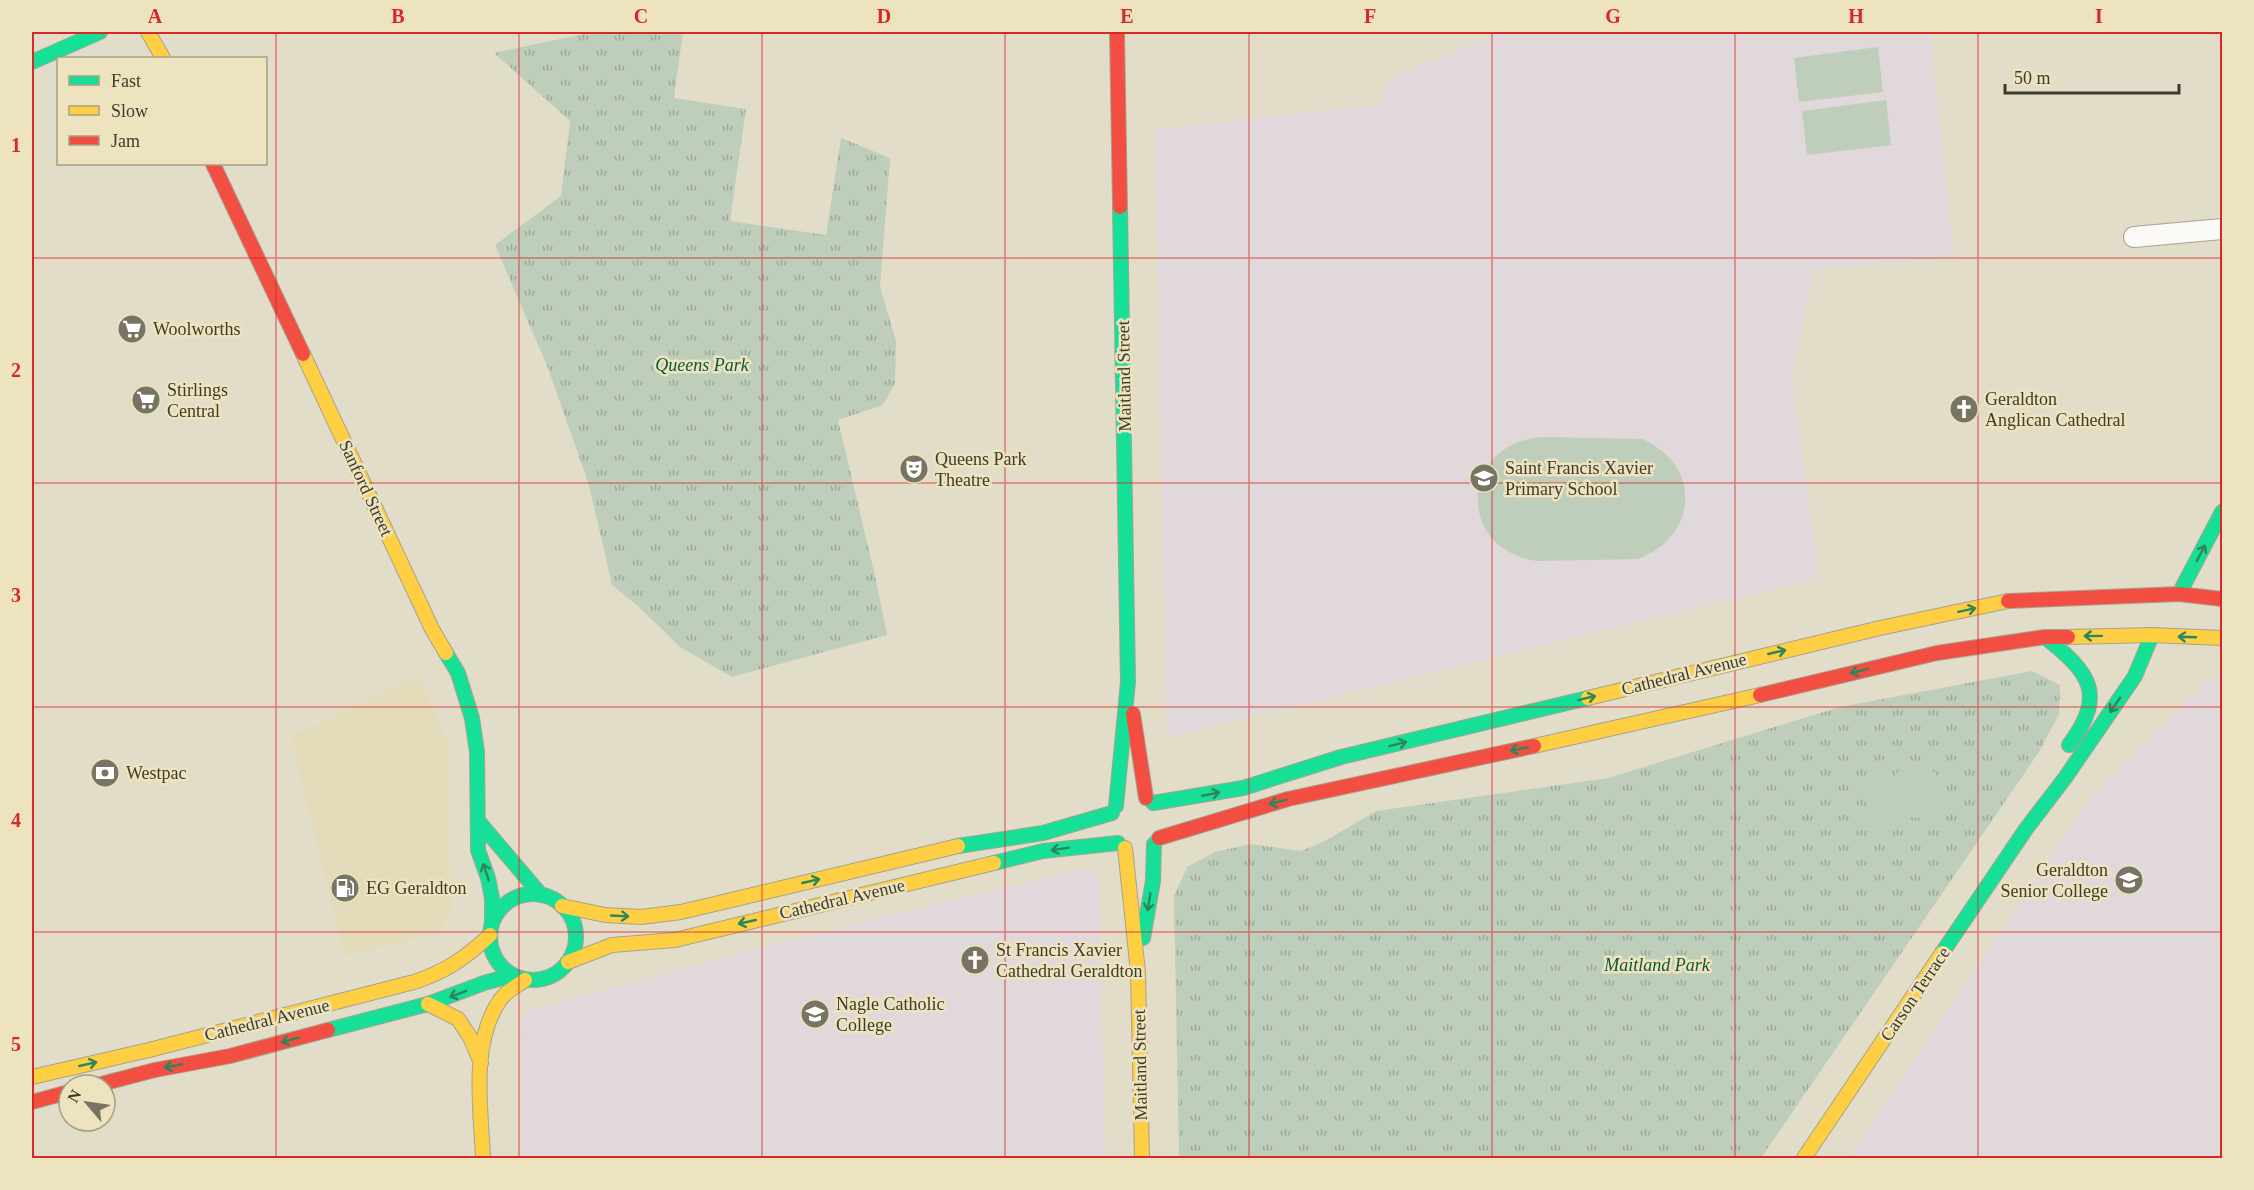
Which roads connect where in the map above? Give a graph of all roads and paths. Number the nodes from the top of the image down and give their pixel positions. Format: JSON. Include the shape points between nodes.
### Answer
{"nodes":[{"id":1,"x":100,"y":32,"type":"edge"},
{"id":2,"x":148,"y":32,"type":"edge"},
{"id":3,"x":1117,"y":32,"type":"edge"},
{"id":4,"x":1105,"y":41,"type":"dead end"},
{"id":5,"x":162,"y":57,"type":"edge"},
{"id":6,"x":32,"y":62,"type":"edge"},
{"id":7,"x":1118,"y":70,"type":"junction"},
{"id":8,"x":213,"y":165,"type":"edge"},
{"id":9,"x":2223,"y":229,"type":"edge"},
{"id":10,"x":2134,"y":237,"type":"dead end"},
{"id":11,"x":2223,"y":512,"type":"edge"},
{"id":12,"x":2179,"y":594,"type":"junction"},
{"id":13,"x":2223,"y":598,"type":"edge"},
{"id":14,"x":2016,"y":599,"type":"junction"},
{"id":15,"x":2111,"y":611,"type":"dead end"},
{"id":16,"x":2129,"y":619,"type":"dead end"},
{"id":17,"x":1880,"y":628,"type":"junction"},
{"id":18,"x":2152,"y":635,"type":"junction"},
{"id":19,"x":2045,"y":637,"type":"junction"},
{"id":20,"x":2223,"y":638,"type":"edge"},
{"id":21,"x":1884,"y":655,"type":"junction"},
{"id":22,"x":1128,"y":682,"type":"junction"},
{"id":23,"x":1150,"y":801,"type":"junction"},
{"id":24,"x":1114,"y":810,"type":"junction"},
{"id":25,"x":480,"y":822,"type":"junction"},
{"id":26,"x":2026,"y":829,"type":"junction"},
{"id":27,"x":1156,"y":841,"type":"junction"},
{"id":28,"x":1121,"y":845,"type":"junction"},
{"id":29,"x":541,"y":895,"type":"junction"},
{"id":30,"x":562,"y":906,"type":"junction"},
{"id":31,"x":491,"y":929,"type":"junction"},
{"id":32,"x":568,"y":962,"type":"junction"},
{"id":33,"x":1138,"y":972,"type":"junction"},
{"id":34,"x":519,"y":977,"type":"junction"},
{"id":35,"x":428,"y":1004,"type":"junction"},
{"id":36,"x":481,"y":1063,"type":"junction"},
{"id":37,"x":32,"y":1077,"type":"edge"},
{"id":38,"x":117,"y":1080,"type":"edge"},
{"id":39,"x":57,"y":1095,"type":"edge"},
{"id":40,"x":32,"y":1102,"type":"edge"},
{"id":41,"x":483,"y":1158,"type":"edge"},
{"id":42,"x":1142,"y":1158,"type":"edge"},
{"id":43,"x":1803,"y":1158,"type":"edge"}],
"edges":[{"from":1,"to":6,"type":"main road"},
{"from":2,"to":5,"type":"main road"},
{"from":3,"to":7,"type":"main road","name":"Maitland Street"},
{"from":4,"to":7,"type":"main road","name":"Maitland Street"},
{"from":7,"to":22,"type":"main road","name":"Maitland Street"},
{"from":8,"to":25,"type":"main road","name":"Sanford Street","via":[[432,629],[458,673],[472,718]]},
{"from":9,"to":10,"type":"street"},
{"from":12,"to":11,"type":"main road","one_way":true},
{"from":12,"to":13,"type":"main road","name":"Cathedral Avenue"},
{"from":12,"to":14,"type":"main road","name":"Cathedral Avenue"},
{"from":14,"to":15,"type":"main road"},
{"from":17,"to":14,"type":"main road","name":"Cathedral Avenue","one_way":true},
{"from":16,"to":18,"type":"main road"},
{"from":17,"to":21,"type":"main road"},
{"from":23,"to":17,"type":"main road","name":"Cathedral Avenue","one_way":true,"via":[[1243,788],[1341,757]]},
{"from":18,"to":19,"type":"main road","name":"Cathedral Avenue","one_way":true},
{"from":20,"to":18,"type":"main road","name":"Cathedral Avenue","one_way":true},
{"from":18,"to":26,"type":"main road","name":"Carson Terrace","one_way":true,"via":[[2135,676]]},
{"from":19,"to":21,"type":"main road","name":"Cathedral Avenue","via":[[1936,653]]},
{"from":19,"to":26,"type":"main road","name":"Carson Terrace","via":[[2073,659],[2086,677],[2090,694],[2085,722],[2060,760]]},
{"from":21,"to":27,"type":"main road","name":"Cathedral Avenue","one_way":true,"via":[[1679,715],[1287,799]]},
{"from":22,"to":23,"type":"main road","name":"Maitland Street"},
{"from":22,"to":24,"type":"main road","name":"Maitland Street"},
{"from":23,"to":24,"type":"main road","via":[[1130,797]]},
{"from":23,"to":27,"type":"main road","via":[[1162,819]]},
{"from":24,"to":28,"type":"main road","via":[[1110,829]]},
{"from":30,"to":24,"type":"main road","name":"Cathedral Avenue","one_way":true,"via":[[632,917],[681,912],[970,843],[1043,834]]},
{"from":25,"to":29,"type":"main road"},
{"from":31,"to":25,"type":"main road","name":"Sanford Street","one_way":true,"via":[[492,898],[478,850]]},
{"from":26,"to":43,"type":"main road","name":"Carson Terrace"},
{"from":27,"to":28,"type":"main road","via":[[1140,850]]},
{"from":27,"to":33,"type":"main road","name":"Maitland Street","one_way":true},
{"from":28,"to":32,"type":"main road","name":"Cathedral Avenue","one_way":true,"via":[[1043,852],[675,940],[612,945]]},
{"from":28,"to":33,"type":"main road","name":"Maitland Street"},
{"from":29,"to":30,"type":"main road"},
{"from":29,"to":31,"type":"main road","via":[[529,894],[506,903]]},
{"from":30,"to":32,"type":"main road","via":[[570,915],[576,939]]},
{"from":31,"to":34,"type":"main road","via":[[496,959]]},
{"from":37,"to":31,"type":"main road","name":"Cathedral Avenue","one_way":true,"via":[[441,974],[463,961]]},
{"from":32,"to":34,"type":"main road","via":[[549,977]]},
{"from":33,"to":42,"type":"main road","name":"Maitland Street"},
{"from":34,"to":35,"type":"main road","name":"Cathedral Avenue","one_way":true,"via":[[484,983]]},
{"from":34,"to":36,"type":"main road","via":[[489,1019]]},
{"from":35,"to":36,"type":"main road","via":[[458,1019]]},
{"from":35,"to":38,"type":"main road","name":"Cathedral Avenue","one_way":true,"via":[[230,1056]]},
{"from":36,"to":41,"type":"main road"},
{"from":39,"to":40,"type":"main road"}]}
